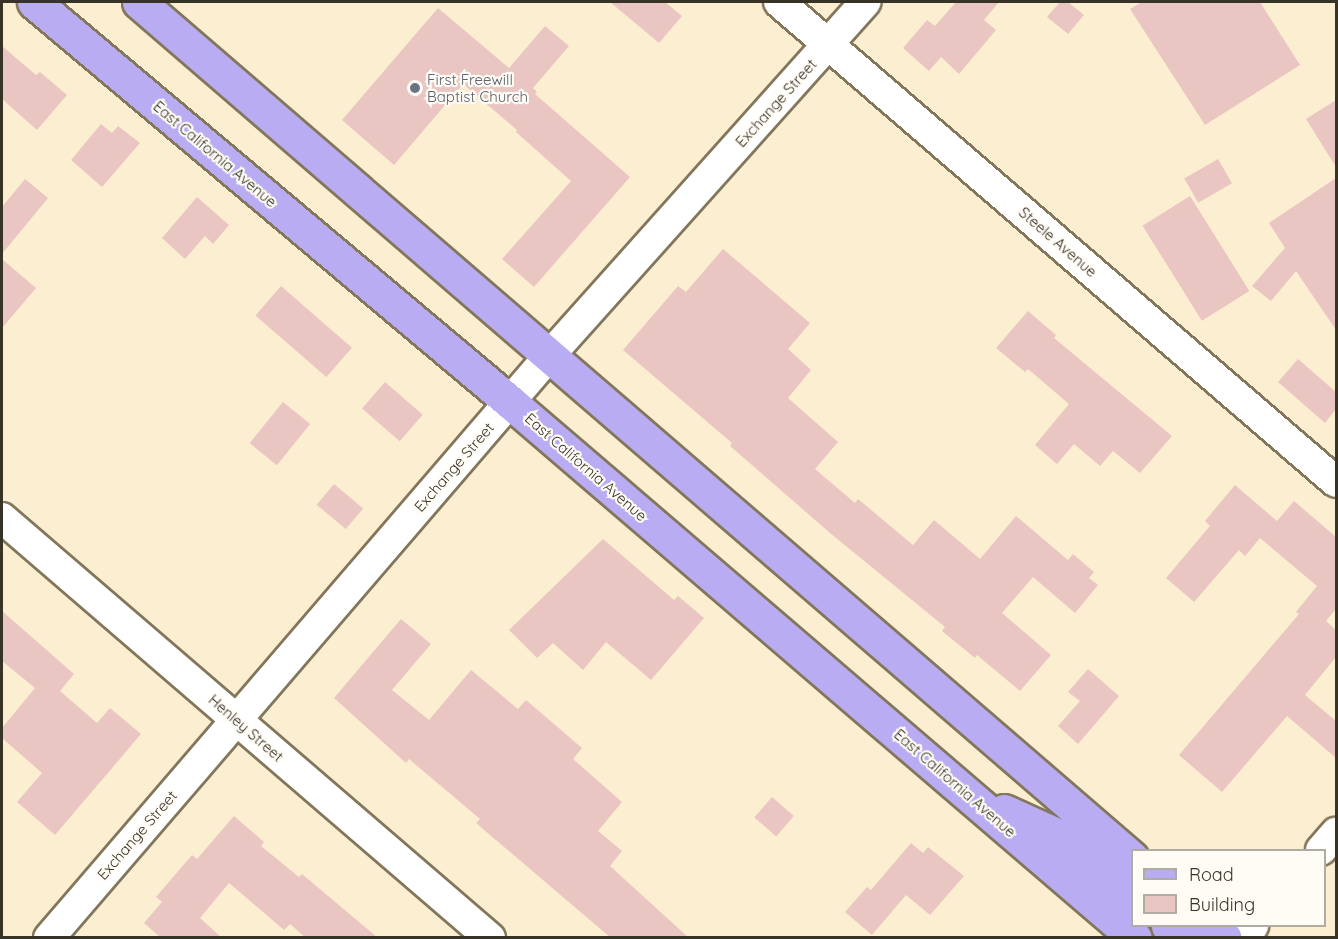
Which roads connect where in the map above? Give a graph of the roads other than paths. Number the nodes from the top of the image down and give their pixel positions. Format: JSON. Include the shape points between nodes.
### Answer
{"nodes":[{"id":1,"x":34,"y":2,"type":"edge"},
{"id":2,"x":139,"y":2,"type":"edge"},
{"id":3,"x":779,"y":2,"type":"edge"},
{"id":4,"x":866,"y":2,"type":"edge"},
{"id":5,"x":828,"y":44,"type":"junction"},
{"id":6,"x":549,"y":356,"type":"junction"},
{"id":7,"x":510,"y":402,"type":"junction"},
{"id":8,"x":1336,"y":482,"type":"edge"},
{"id":9,"x":2,"y":518,"type":"edge"},
{"id":10,"x":237,"y":720,"type":"junction"},
{"id":11,"x":968,"y":793,"type":"junction"},
{"id":12,"x":1336,"y":833,"type":"edge"},
{"id":13,"x":1322,"y":849,"type":"edge"},
{"id":14,"x":1131,"y":857,"type":"edge"},
{"id":15,"x":1131,"y":896,"type":"edge"},
{"id":16,"x":1170,"y":927,"type":"edge"},
{"id":17,"x":1212,"y":927,"type":"edge"},
{"id":18,"x":49,"y":938,"type":"edge"},
{"id":19,"x":490,"y":938,"type":"edge"},
{"id":20,"x":1135,"y":938,"type":"edge"},
{"id":21,"x":1186,"y":938,"type":"edge"},
{"id":22,"x":1225,"y":938,"type":"edge"}],
"edges":[{"from":1,"to":7,"type":"main road","name":"East California Avenue"},
{"from":2,"to":6,"type":"main road"},
{"from":3,"to":5,"type":"street","name":"Steele Avenue"},
{"from":4,"to":5,"type":"street","name":"Exchange Street"},
{"from":5,"to":6,"type":"street","name":"Exchange Street"},
{"from":5,"to":8,"type":"street","name":"Steele Avenue"},
{"from":6,"to":7,"type":"street","name":"Exchange Street"},
{"from":6,"to":14,"type":"main road"},
{"from":7,"to":10,"type":"street","name":"Exchange Street"},
{"from":7,"to":11,"type":"main road","name":"East California Avenue"},
{"from":9,"to":10,"type":"street","name":"Henley Street"},
{"from":10,"to":18,"type":"street","name":"Exchange Street"},
{"from":10,"to":19,"type":"street","name":"Henley Street"},
{"from":11,"to":15,"type":"main road","via":[[1060,837]]},
{"from":11,"to":20,"type":"main road","name":"East California Avenue"},
{"from":12,"to":13,"type":"street"},
{"from":16,"to":21,"type":"main road"},
{"from":17,"to":22,"type":"main road"}]}
